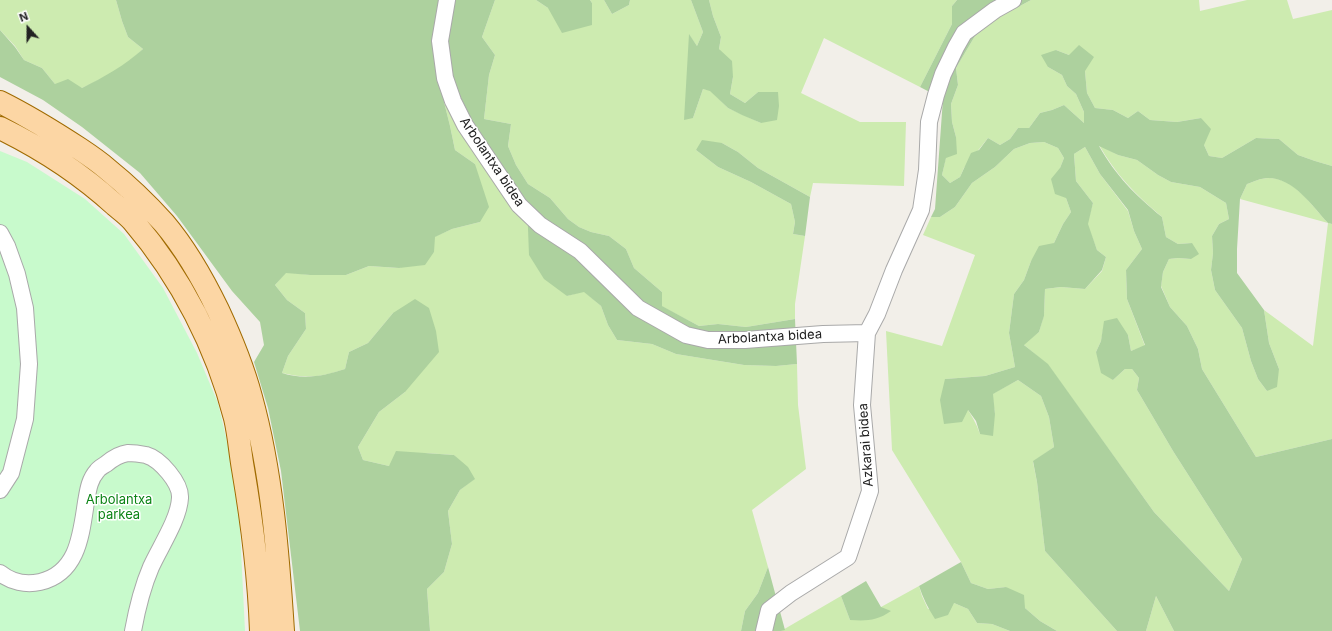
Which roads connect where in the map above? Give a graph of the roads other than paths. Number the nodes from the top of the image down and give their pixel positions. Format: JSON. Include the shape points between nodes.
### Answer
{"nodes":[{"id":1,"x":447,"y":0,"type":"edge"},
{"id":2,"x":1013,"y":0,"type":"edge"},
{"id":3,"x":0,"y":102,"type":"edge"},
{"id":4,"x":0,"y":128,"type":"edge"},
{"id":5,"x":0,"y":233,"type":"edge"},
{"id":6,"x":867,"y":333,"type":"junction"},
{"id":7,"x":0,"y":490,"type":"edge"},
{"id":8,"x":0,"y":573,"type":"edge"},
{"id":9,"x":133,"y":631,"type":"edge"},
{"id":10,"x":261,"y":631,"type":"edge"},
{"id":11,"x":283,"y":631,"type":"edge"},
{"id":12,"x":764,"y":631,"type":"edge"}],
"edges":[{"from":1,"to":6,"type":"street","name":"Arbolantxa bidea","via":[[440,41],[445,78],[465,125],[518,205],[540,225],[580,252],[638,308],[686,335],[708,340]]},
{"from":2,"to":6,"type":"street","via":[[995,10],[964,34],[943,74],[928,122],[927,170],[921,210]]},
{"from":3,"to":11,"type":"main road","via":[[39,123],[105,166],[165,224],[208,289],[240,363],[259,426],[273,516]]},
{"from":4,"to":10,"type":"main road","via":[[21,138],[76,173],[105,196],[132,220],[178,281],[219,369],[235,419],[252,517]]},
{"from":5,"to":7,"type":"street","via":[[17,274],[25,308],[29,364],[26,419],[10,473]]},
{"from":6,"to":12,"type":"street","name":"Azkarai bidea","via":[[862,406],[870,491],[848,557],[769,610]]},
{"from":8,"to":9,"type":"street","via":[[7,578],[31,584],[49,580],[66,568],[74,556],[81,534],[90,483],[97,470],[120,456],[146,455],[156,460],[177,484],[180,497],[175,519],[140,594]]}]}
